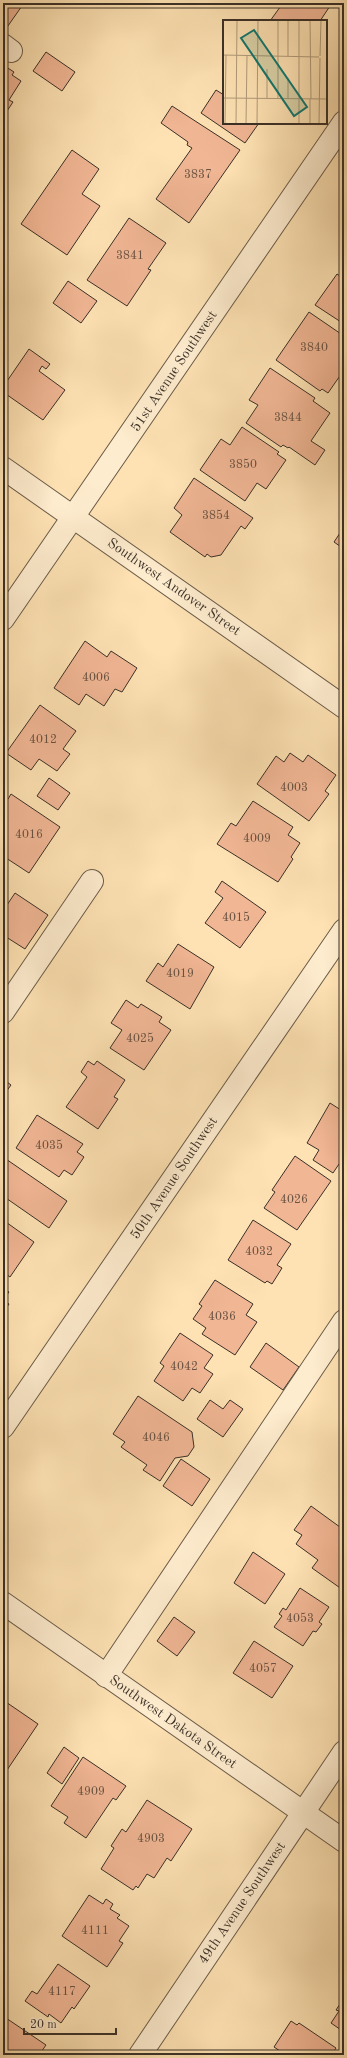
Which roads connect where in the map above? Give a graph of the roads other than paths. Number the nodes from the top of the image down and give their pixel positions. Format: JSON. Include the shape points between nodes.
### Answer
{"nodes":[{"id":1,"x":344,"y":122,"type":"edge"},
{"id":2,"x":3,"y":468,"type":"edge"},
{"id":3,"x":73,"y":516,"type":"junction"},
{"id":4,"x":3,"y":619,"type":"edge"},
{"id":5,"x":344,"y":707,"type":"edge"},
{"id":6,"x":92,"y":881,"type":"dead end"},
{"id":7,"x":344,"y":930,"type":"edge"},
{"id":8,"x":3,"y":1012,"type":"edge"},
{"id":9,"x":344,"y":1321,"type":"edge"},
{"id":10,"x":3,"y":1427,"type":"edge"},
{"id":11,"x":3,"y":1603,"type":"edge"},
{"id":12,"x":106,"y":1676,"type":"junction"},
{"id":13,"x":344,"y":1752,"type":"edge"},
{"id":14,"x":303,"y":1812,"type":"junction"},
{"id":15,"x":344,"y":1841,"type":"edge"},
{"id":16,"x":140,"y":2055,"type":"edge"}],
"edges":[{"from":1,"to":3,"type":"street","name":"51st Avenue Southwest"},
{"from":2,"to":3,"type":"street","name":"Southwest Andover Street"},
{"from":3,"to":4,"type":"street","name":"51st Avenue Southwest"},
{"from":3,"to":5,"type":"street","name":"Southwest Andover Street"},
{"from":6,"to":8,"type":"street"},
{"from":7,"to":10,"type":"street","name":"50th Avenue Southwest"},
{"from":9,"to":12,"type":"street"},
{"from":11,"to":12,"type":"street","name":"Southwest Dakota Street"},
{"from":12,"to":14,"type":"street","name":"Southwest Dakota Street"},
{"from":13,"to":14,"type":"street","name":"49th Avenue Southwest"},
{"from":14,"to":15,"type":"street","name":"Southwest Dakota Street"},
{"from":14,"to":16,"type":"street","name":"49th Avenue Southwest"}]}
